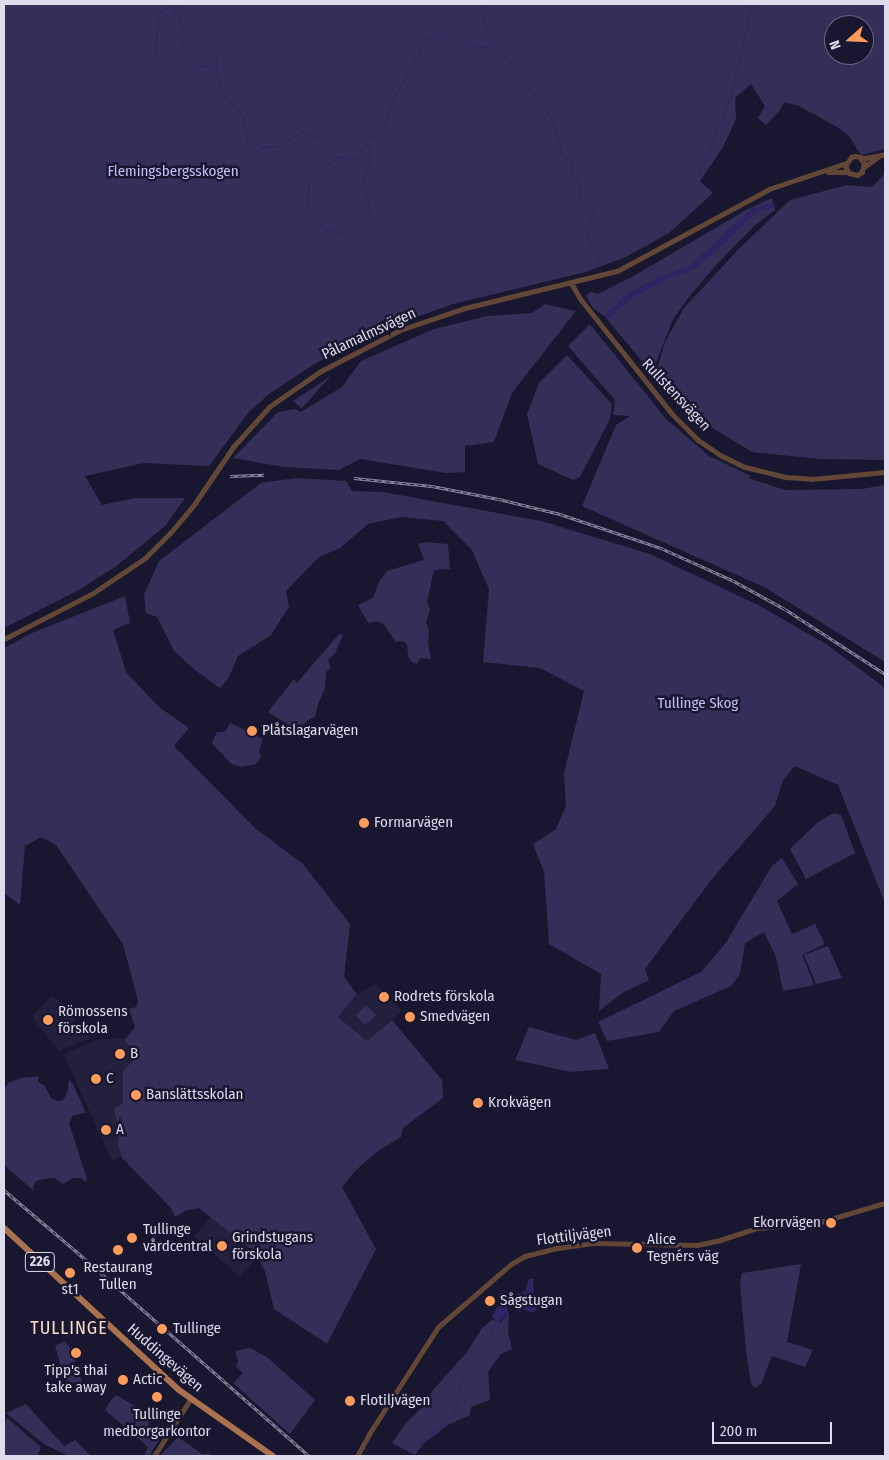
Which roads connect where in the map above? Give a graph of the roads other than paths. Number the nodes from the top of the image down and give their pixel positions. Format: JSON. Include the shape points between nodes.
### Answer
{"nodes":[{"id":1,"x":883,"y":155,"type":"edge"},
{"id":2,"x":860,"y":158,"type":"junction"},
{"id":3,"x":846,"y":163,"type":"junction"},
{"id":4,"x":864,"y":167,"type":"junction"},
{"id":5,"x":848,"y":172,"type":"junction"},
{"id":6,"x":820,"y":173,"type":"junction"},
{"id":7,"x":571,"y":283,"type":"junction"},
{"id":8,"x":885,"y":472,"type":"edge"},
{"id":9,"x":4,"y":638,"type":"edge"},
{"id":10,"x":885,"y":1203,"type":"edge"},
{"id":11,"x":4,"y":1228,"type":"edge"},
{"id":12,"x":191,"y":1398,"type":"junction"},
{"id":13,"x":154,"y":1456,"type":"edge"},
{"id":14,"x":273,"y":1456,"type":"edge"},
{"id":15,"x":357,"y":1456,"type":"edge"}],
"edges":[{"from":1,"to":2,"type":"street"},
{"from":1,"to":4,"type":"street"},
{"from":2,"to":3,"type":"street","via":[[851,157]]},
{"from":2,"to":4,"type":"street"},
{"from":3,"to":5,"type":"street"},
{"from":3,"to":6,"type":"street","name":"Pålamalmsvägen"},
{"from":4,"to":5,"type":"street","via":[[858,175]]},
{"from":5,"to":6,"type":"street","name":"Pålamalmsvägen"},
{"from":6,"to":7,"type":"street","name":"Pålamalmsvägen","via":[[769,189],[617,271]]},
{"from":7,"to":8,"type":"street","name":"Rullstensvägen","via":[[672,414],[698,440],[722,456],[752,469],[804,479]]},
{"from":7,"to":9,"type":"street","name":"Pålamalmsvägen","via":[[465,308],[409,327],[321,371],[270,406],[233,447],[176,526],[145,558],[93,593]]},
{"from":10,"to":15,"type":"street","name":"Flottiljvägen","via":[[817,1223],[746,1230],[697,1245],[593,1243],[525,1256],[438,1327]]},
{"from":11,"to":12,"type":"main road","name":"Huddingevägen","number":"226"},
{"from":12,"to":13,"type":"street"},
{"from":12,"to":14,"type":"main road","name":"Huddingevägen","number":"226"}]}
